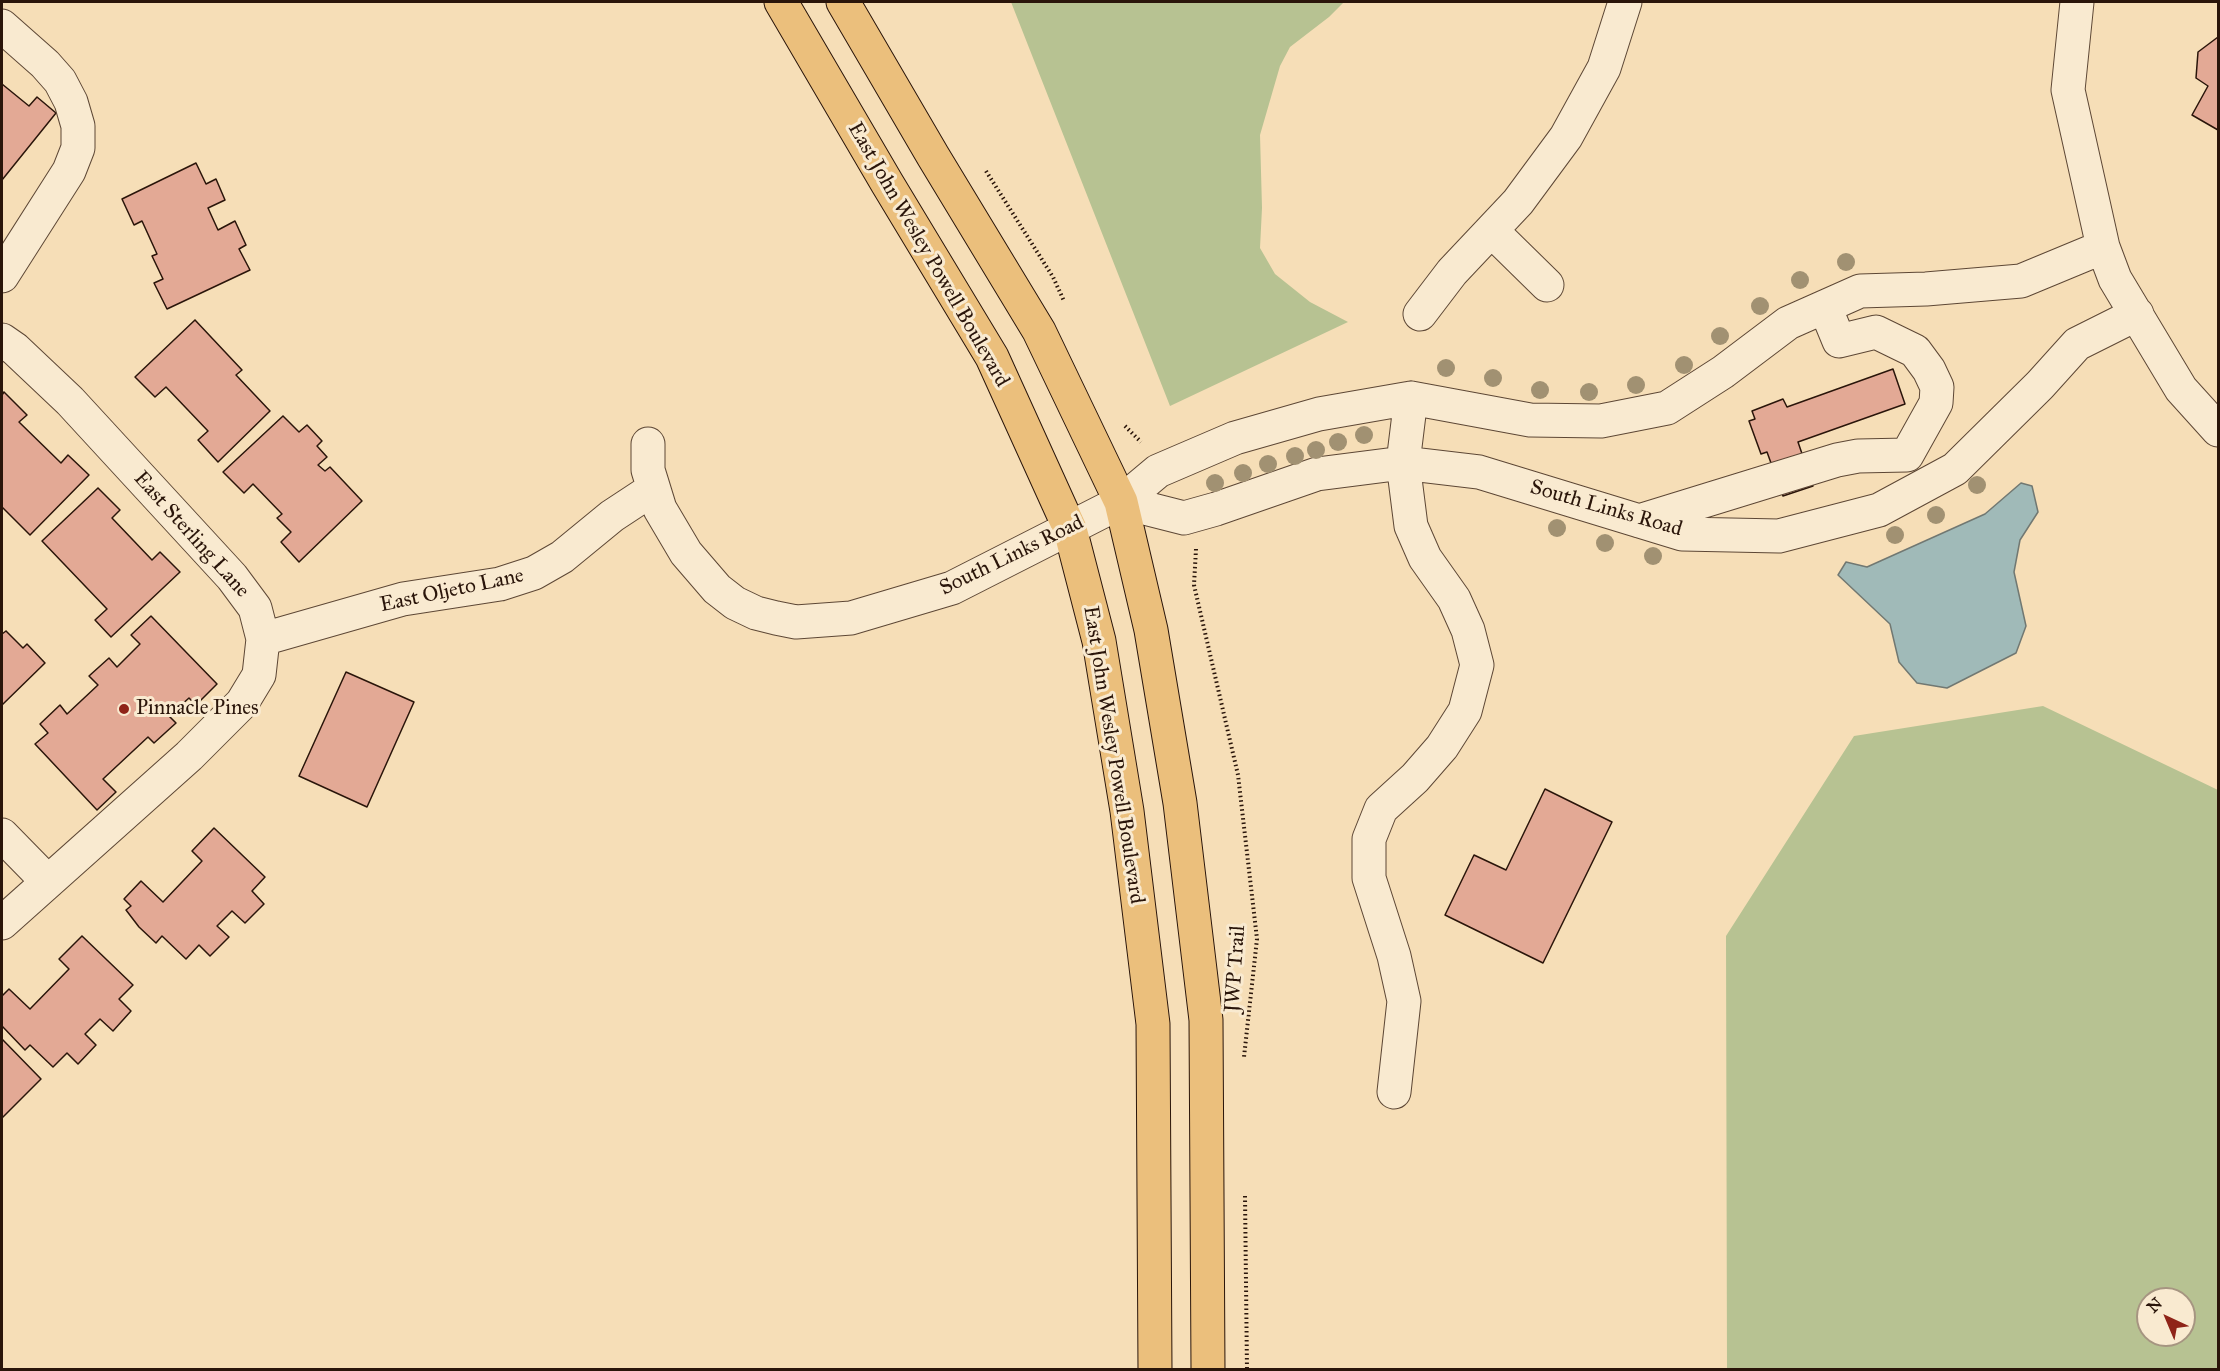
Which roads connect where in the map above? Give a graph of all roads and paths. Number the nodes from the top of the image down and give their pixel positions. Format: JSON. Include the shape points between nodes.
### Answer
{"nodes":[{"id":1,"x":781,"y":2,"type":"edge"},
{"id":2,"x":843,"y":2,"type":"edge"},
{"id":3,"x":1625,"y":2,"type":"edge"},
{"id":4,"x":2077,"y":2,"type":"edge"},
{"id":5,"x":2,"y":26,"type":"edge"},
{"id":6,"x":1492,"y":231,"type":"junction"},
{"id":7,"x":2103,"y":247,"type":"junction"},
{"id":8,"x":2,"y":276,"type":"edge"},
{"id":9,"x":1547,"y":285,"type":"dead end"},
{"id":10,"x":1824,"y":307,"type":"junction"},
{"id":11,"x":1420,"y":314,"type":"dead end"},
{"id":12,"x":2137,"y":314,"type":"junction"},
{"id":13,"x":2,"y":340,"type":"edge"},
{"id":14,"x":1411,"y":398,"type":"junction"},
{"id":15,"x":2218,"y":430,"type":"edge"},
{"id":16,"x":648,"y":444,"type":"dead end"},
{"id":17,"x":1907,"y":455,"type":"junction"},
{"id":18,"x":1403,"y":463,"type":"junction"},
{"id":19,"x":1924,"y":486,"type":"junction"},
{"id":20,"x":653,"y":489,"type":"junction"},
{"id":21,"x":1121,"y":502,"type":"junction"},
{"id":22,"x":1639,"y":521,"type":"junction"},
{"id":23,"x":1070,"y":529,"type":"junction"},
{"id":24,"x":1196,"y":541,"type":"dead end"},
{"id":25,"x":263,"y":639,"type":"junction"},
{"id":26,"x":2,"y":835,"type":"edge"},
{"id":27,"x":48,"y":882,"type":"junction"},
{"id":28,"x":2,"y":923,"type":"edge"},
{"id":29,"x":1243,"y":1060,"type":"dead end"},
{"id":30,"x":1394,"y":1092,"type":"dead end"},
{"id":31,"x":1245,"y":1188,"type":"dead end"},
{"id":32,"x":1155,"y":1370,"type":"edge"},
{"id":33,"x":1208,"y":1370,"type":"edge"},
{"id":34,"x":1247,"y":1370,"type":"edge"}],
"edges":[{"from":1,"to":23,"type":"main road","name":"East John Wesley Powell Boulevard","via":[[992,357]]},
{"from":2,"to":21,"type":"main road","via":[[1039,331]]},
{"from":3,"to":6,"type":"street","via":[[1604,68],[1576,120],[1543,171]]},
{"from":4,"to":7,"type":"street","via":[[2068,90]]},
{"from":5,"to":8,"type":"street","via":[[60,81],[78,126],[78,148],[69,171]]},
{"from":6,"to":9,"type":"street"},
{"from":6,"to":11,"type":"street","via":[[1452,272]]},
{"from":7,"to":10,"type":"street","name":"South Links Road","via":[[2021,281],[1860,291]]},
{"from":7,"to":12,"type":"street","via":[[2115,279]]},
{"from":10,"to":14,"type":"street","name":"South Links Road","via":[[1788,323],[1667,408],[1601,421],[1530,420]]},
{"from":10,"to":17,"type":"street","via":[[1839,341],[1876,332],[1915,351],[1929,370],[1937,387],[1936,403]]},
{"from":12,"to":15,"type":"street","via":[[2181,389]]},
{"from":12,"to":19,"type":"street","name":"South Links Road","via":[[2077,344],[1955,469]]},
{"from":13,"to":25,"type":"street","name":"East Sterling Lane","via":[[70,401],[231,577],[255,608]]},
{"from":14,"to":18,"type":"street"},
{"from":14,"to":21,"type":"street","name":"South Links Road","via":[[1318,414],[1235,438],[1158,471]]},
{"from":16,"to":20,"type":"street","name":"South Links Road"},
{"from":17,"to":19,"type":"street"},
{"from":17,"to":22,"type":"street","via":[[1837,460]]},
{"from":18,"to":21,"type":"street","name":"South Links Road","via":[[1317,474],[1184,518]]},
{"from":18,"to":22,"type":"street","name":"South Links Road","via":[[1479,472]]},
{"from":18,"to":30,"type":"street","via":[[1411,526],[1425,558],[1454,599],[1468,630],[1477,665],[1465,711],[1442,747],[1381,809],[1369,839],[1369,878],[1404,1001]]},
{"from":19,"to":22,"type":"street","name":"South Links Road","via":[[1879,510],[1779,536],[1682,534]]},
{"from":20,"to":23,"type":"street","name":"South Links Road","via":[[676,538],[717,589],[756,613],[796,622],[851,618],[952,588]]},
{"from":20,"to":25,"type":"street","name":"East Oljeto Lane","via":[[534,573],[500,584],[403,599]]},
{"from":21,"to":23,"type":"street","name":"South Links Road"},
{"from":21,"to":33,"type":"main road","via":[[1151,630],[1180,803],[1206,1020]]},
{"from":23,"to":32,"type":"main road","name":"East John Wesley Powell Boulevard","via":[[1101,653],[1127,811],[1153,1024]]},
{"from":24,"to":29,"type":"path","name":"JWP Trail","via":[[1194,585],[1238,775],[1257,939]]},
{"from":25,"to":27,"type":"street","name":"East Sterling Lane","via":[[259,675],[242,703],[189,756]]},
{"from":26,"to":27,"type":"street"},
{"from":27,"to":28,"type":"street","name":"East Sterling Lane"},
{"from":31,"to":34,"type":"path"}]}
